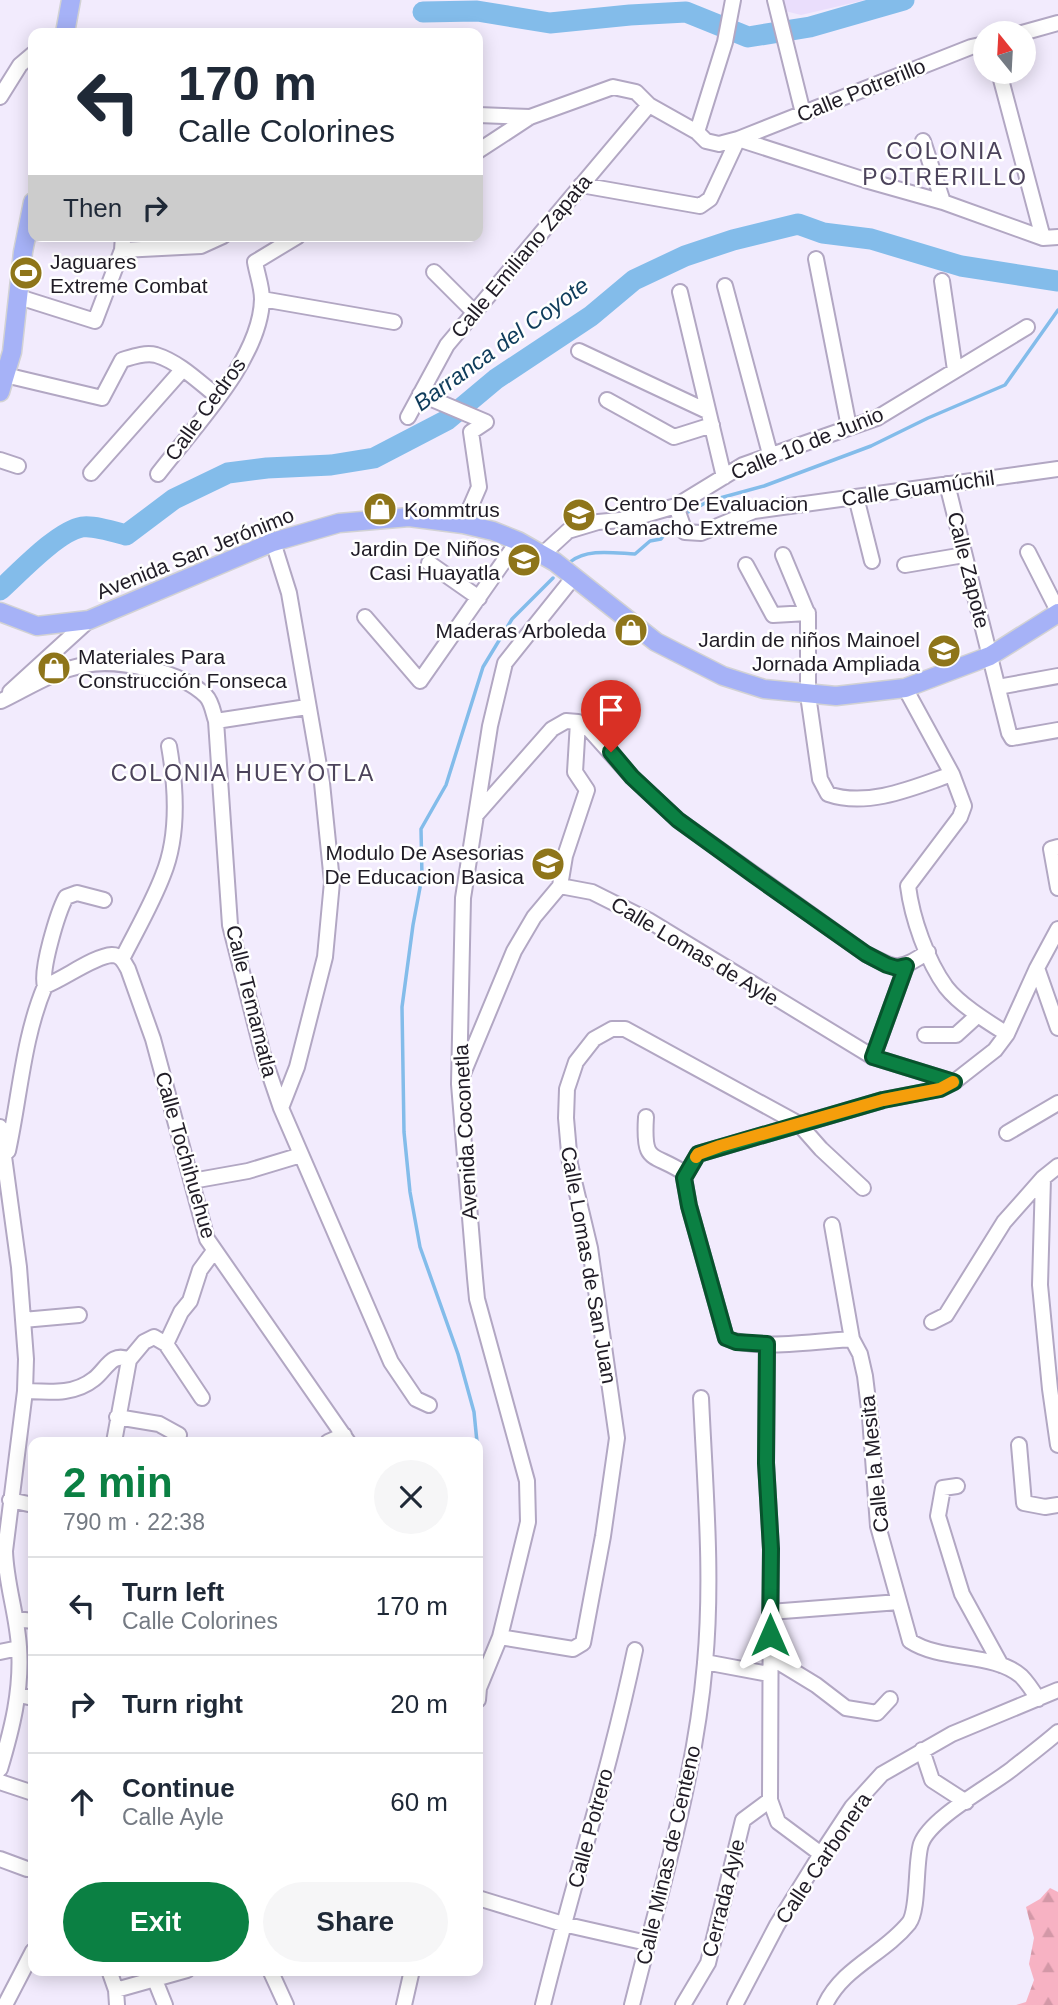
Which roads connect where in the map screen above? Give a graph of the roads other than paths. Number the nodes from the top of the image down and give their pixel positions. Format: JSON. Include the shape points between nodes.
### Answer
{"nodes":[{"id":1,"x":71,"y":0,"type":"edge"},
{"id":2,"x":733,"y":0,"type":"edge"},
{"id":3,"x":775,"y":0,"type":"edge"},
{"id":4,"x":1058,"y":23,"type":"edge"},
{"id":5,"x":66,"y":28,"type":"edge"},
{"id":6,"x":1036,"y":29,"type":"edge"},
{"id":7,"x":973,"y":49,"type":"edge"},
{"id":8,"x":28,"y":58,"type":"edge"},
{"id":9,"x":1002,"y":84,"type":"edge"},
{"id":10,"x":0,"y":97,"type":"edge"},
{"id":11,"x":649,"y":105,"type":"junction"},
{"id":12,"x":803,"y":113,"type":"junction"},
{"id":13,"x":483,"y":115,"type":"edge"},
{"id":14,"x":530,"y":117,"type":"junction"},
{"id":15,"x":697,"y":132,"type":"junction"},
{"id":16,"x":738,"y":139,"type":"junction"},
{"id":17,"x":923,"y":141,"type":"dead end"},
{"id":18,"x":483,"y":148,"type":"edge"},
{"id":19,"x":581,"y":185,"type":"junction"},
{"id":20,"x":943,"y":202,"type":"junction"},
{"id":21,"x":28,"y":227,"type":"edge"},
{"id":22,"x":1058,"y":237,"type":"edge"},
{"id":23,"x":1042,"y":238,"type":"junction"},
{"id":24,"x":210,"y":242,"type":"edge"},
{"id":25,"x":288,"y":242,"type":"edge"},
{"id":26,"x":122,"y":243,"type":"edge"},
{"id":27,"x":816,"y":259,"type":"dead end"},
{"id":28,"x":434,"y":272,"type":"dead end"},
{"id":29,"x":942,"y":281,"type":"dead end"},
{"id":30,"x":724,"y":286,"type":"dead end"},
{"id":31,"x":680,"y":292,"type":"dead end"},
{"id":32,"x":19,"y":297,"type":"junction"},
{"id":33,"x":262,"y":299,"type":"junction"},
{"id":34,"x":474,"y":312,"type":"junction"},
{"id":35,"x":394,"y":322,"type":"dead end"},
{"id":36,"x":1027,"y":327,"type":"dead end"},
{"id":37,"x":579,"y":351,"type":"dead end"},
{"id":38,"x":183,"y":369,"type":"junction"},
{"id":39,"x":955,"y":370,"type":"junction"},
{"id":40,"x":2,"y":384,"type":"edge"},
{"id":41,"x":423,"y":395,"type":"junction"},
{"id":42,"x":218,"y":397,"type":"junction"},
{"id":43,"x":607,"y":401,"type":"dead end"},
{"id":44,"x":408,"y":418,"type":"dead end"},
{"id":45,"x":710,"y":418,"type":"junction"},
{"id":46,"x":849,"y":427,"type":"junction"},
{"id":47,"x":770,"y":454,"type":"junction"},
{"id":48,"x":0,"y":460,"type":"edge"},
{"id":49,"x":18,"y":466,"type":"dead end"},
{"id":50,"x":1058,"y":470,"type":"edge"},
{"id":51,"x":91,"y":473,"type":"dead end"},
{"id":52,"x":158,"y":474,"type":"dead end"},
{"id":53,"x":724,"y":477,"type":"junction"},
{"id":54,"x":947,"y":484,"type":"junction"},
{"id":55,"x":856,"y":497,"type":"junction"},
{"id":56,"x":676,"y":506,"type":"junction"},
{"id":57,"x":463,"y":524,"type":"junction"},
{"id":58,"x":518,"y":541,"type":"junction"},
{"id":59,"x":273,"y":542,"type":"junction"},
{"id":60,"x":1028,"y":552,"type":"dead end"},
{"id":61,"x":543,"y":554,"type":"junction"},
{"id":62,"x":783,"y":555,"type":"dead end"},
{"id":63,"x":964,"y":555,"type":"junction"},
{"id":64,"x":872,"y":561,"type":"dead end"},
{"id":65,"x":429,"y":564,"type":"dead end"},
{"id":66,"x":746,"y":565,"type":"dead end"},
{"id":67,"x":905,"y":565,"type":"dead end"},
{"id":68,"x":573,"y":578,"type":"junction"},
{"id":69,"x":479,"y":598,"type":"junction"},
{"id":70,"x":0,"y":612,"type":"edge"},
{"id":71,"x":1058,"y":612,"type":"edge"},
{"id":72,"x":808,"y":613,"type":"junction"},
{"id":73,"x":365,"y":617,"type":"dead end"},
{"id":74,"x":89,"y":620,"type":"junction"},
{"id":75,"x":990,"y":656,"type":"junction"},
{"id":76,"x":1058,"y":676,"type":"edge"},
{"id":77,"x":998,"y":687,"type":"junction"},
{"id":78,"x":905,"y":688,"type":"junction"},
{"id":79,"x":808,"y":695,"type":"junction"},
{"id":80,"x":0,"y":701,"type":"edge"},
{"id":81,"x":307,"y":706,"type":"junction"},
{"id":82,"x":216,"y":721,"type":"junction"},
{"id":83,"x":578,"y":722,"type":"junction"},
{"id":84,"x":1058,"y":730,"type":"edge"},
{"id":85,"x":169,"y":746,"type":"dead end"},
{"id":86,"x":953,"y":774,"type":"junction"},
{"id":87,"x":475,"y":816,"type":"junction"},
{"id":88,"x":1054,"y":848,"type":"edge"},
{"id":89,"x":560,"y":886,"type":"junction"},
{"id":90,"x":1058,"y":888,"type":"edge"},
{"id":91,"x":104,"y":900,"type":"dead end"},
{"id":92,"x":1058,"y":929,"type":"edge"},
{"id":93,"x":928,"y":952,"type":"junction"},
{"id":94,"x":122,"y":959,"type":"junction"},
{"id":95,"x":906,"y":966,"type":"junction"},
{"id":96,"x":1037,"y":968,"type":"junction"},
{"id":97,"x":45,"y":986,"type":"junction"},
{"id":98,"x":978,"y":1015,"type":"junction"},
{"id":99,"x":1058,"y":1028,"type":"edge"},
{"id":100,"x":1007,"y":1034,"type":"junction"},
{"id":101,"x":925,"y":1035,"type":"dead end"},
{"id":102,"x":873,"y":1057,"type":"junction"},
{"id":103,"x":954,"y":1082,"type":"junction"},
{"id":104,"x":459,"y":1084,"type":"junction"},
{"id":105,"x":1058,"y":1103,"type":"edge"},
{"id":106,"x":281,"y":1108,"type":"junction"},
{"id":107,"x":646,"y":1117,"type":"dead end"},
{"id":108,"x":799,"y":1124,"type":"junction"},
{"id":109,"x":0,"y":1127,"type":"edge"},
{"id":110,"x":1007,"y":1133,"type":"dead end"},
{"id":111,"x":301,"y":1155,"type":"junction"},
{"id":112,"x":5,"y":1160,"type":"junction"},
{"id":113,"x":1058,"y":1166,"type":"edge"},
{"id":114,"x":686,"y":1174,"type":"junction"},
{"id":115,"x":1043,"y":1178,"type":"junction"},
{"id":116,"x":192,"y":1181,"type":"junction"},
{"id":117,"x":863,"y":1188,"type":"dead end"},
{"id":118,"x":832,"y":1225,"type":"dead end"},
{"id":119,"x":214,"y":1251,"type":"junction"},
{"id":120,"x":79,"y":1315,"type":"dead end"},
{"id":121,"x":23,"y":1320,"type":"junction"},
{"id":122,"x":932,"y":1322,"type":"dead end"},
{"id":123,"x":852,"y":1339,"type":"junction"},
{"id":124,"x":166,"y":1344,"type":"junction"},
{"id":125,"x":767,"y":1344,"type":"junction"},
{"id":126,"x":129,"y":1360,"type":"junction"},
{"id":127,"x":25,"y":1391,"type":"junction"},
{"id":128,"x":202,"y":1398,"type":"dead end"},
{"id":129,"x":701,"y":1398,"type":"dead end"},
{"id":130,"x":429,"y":1405,"type":"dead end"},
{"id":131,"x":117,"y":1417,"type":"junction"},
{"id":132,"x":179,"y":1435,"type":"dead end"},
{"id":133,"x":115,"y":1437,"type":"edge"},
{"id":134,"x":345,"y":1437,"type":"edge"},
{"id":135,"x":1019,"y":1445,"type":"dead end"},
{"id":136,"x":1058,"y":1445,"type":"edge"},
{"id":137,"x":957,"y":1486,"type":"dead end"},
{"id":138,"x":10,"y":1500,"type":"junction"},
{"id":139,"x":28,"y":1504,"type":"edge"},
{"id":140,"x":1058,"y":1505,"type":"edge"},
{"id":141,"x":899,"y":1602,"type":"junction"},
{"id":142,"x":770,"y":1612,"type":"junction"},
{"id":143,"x":16,"y":1619,"type":"junction"},
{"id":144,"x":28,"y":1620,"type":"edge"},
{"id":145,"x":500,"y":1637,"type":"junction"},
{"id":146,"x":19,"y":1648,"type":"junction"},
{"id":147,"x":635,"y":1650,"type":"dead end"},
{"id":148,"x":0,"y":1652,"type":"edge"},
{"id":149,"x":770,"y":1657,"type":"junction"},
{"id":150,"x":705,"y":1662,"type":"junction"},
{"id":151,"x":1001,"y":1665,"type":"junction"},
{"id":152,"x":769,"y":1674,"type":"junction"},
{"id":153,"x":483,"y":1679,"type":"edge"},
{"id":154,"x":1058,"y":1690,"type":"edge"},
{"id":155,"x":26,"y":1696,"type":"edge"},
{"id":156,"x":890,"y":1699,"type":"dead end"},
{"id":157,"x":1038,"y":1699,"type":"junction"},
{"id":158,"x":1058,"y":1732,"type":"edge"},
{"id":159,"x":922,"y":1750,"type":"junction"},
{"id":160,"x":0,"y":1769,"type":"edge"},
{"id":161,"x":0,"y":1782,"type":"edge"},
{"id":162,"x":28,"y":1791,"type":"edge"},
{"id":163,"x":770,"y":1800,"type":"junction"},
{"id":164,"x":966,"y":1802,"type":"junction"},
{"id":165,"x":821,"y":1854,"type":"junction"},
{"id":166,"x":0,"y":1859,"type":"edge"},
{"id":167,"x":28,"y":1869,"type":"edge"},
{"id":168,"x":483,"y":1900,"type":"edge"},
{"id":169,"x":563,"y":1924,"type":"junction"},
{"id":170,"x":648,"y":1943,"type":"junction"},
{"id":171,"x":28,"y":1961,"type":"edge"},
{"id":172,"x":111,"y":1976,"type":"edge"},
{"id":173,"x":151,"y":1976,"type":"edge"},
{"id":174,"x":153,"y":1976,"type":"edge"},
{"id":175,"x":273,"y":1976,"type":"edge"},
{"id":176,"x":408,"y":1976,"type":"edge"},
{"id":177,"x":117,"y":1997,"type":"edge"},
{"id":178,"x":5,"y":2005,"type":"edge"},
{"id":179,"x":165,"y":2005,"type":"edge"},
{"id":180,"x":286,"y":2005,"type":"edge"},
{"id":181,"x":404,"y":2005,"type":"edge"},
{"id":182,"x":543,"y":2005,"type":"edge"},
{"id":183,"x":632,"y":2005,"type":"edge"},
{"id":184,"x":683,"y":2005,"type":"edge"},
{"id":185,"x":735,"y":2005,"type":"edge"},
{"id":186,"x":825,"y":2005,"type":"edge"}],
"edges":[{"from":1,"to":5,"type":"main road"},
{"from":2,"to":15,"type":"street"},
{"from":3,"to":12,"type":"street"},
{"from":4,"to":6,"type":"street"},
{"from":7,"to":12,"type":"street","name":"Calle Potrerillo"},
{"from":8,"to":10,"type":"street"},
{"from":9,"to":23,"type":"street"},
{"from":11,"to":14,"type":"street","via":[[636,92],[613,87]]},
{"from":11,"to":15,"type":"street"},
{"from":11,"to":19,"type":"street","name":"Calle Emiliano Zapata"},
{"from":12,"to":16,"type":"street","name":"Calle Potrerillo"},
{"from":13,"to":14,"type":"street"},
{"from":14,"to":18,"type":"street"},
{"from":15,"to":16,"type":"street","via":[[706,141],[719,144]]},
{"from":16,"to":19,"type":"street","via":[[710,199],[700,206]]},
{"from":16,"to":20,"type":"street"},
{"from":17,"to":20,"type":"street"},
{"from":19,"to":34,"type":"street","name":"Calle Emiliano Zapata"},
{"from":20,"to":23,"type":"street"},
{"from":21,"to":32,"type":"main road"},
{"from":22,"to":23,"type":"street"},
{"from":24,"to":26,"type":"street","via":[[201,246]]},
{"from":25,"to":33,"type":"street","name":"Calle Cedros","via":[[255,262]]},
{"from":26,"to":32,"type":"street","via":[[95,321]]},
{"from":27,"to":46,"type":"street"},
{"from":28,"to":34,"type":"street"},
{"from":29,"to":39,"type":"street"},
{"from":30,"to":47,"type":"street"},
{"from":31,"to":45,"type":"street"},
{"from":32,"to":40,"type":"main road","via":[[12,352]]},
{"from":33,"to":35,"type":"street"},
{"from":33,"to":42,"type":"street","name":"Calle Cedros","via":[[254,338]]},
{"from":34,"to":41,"type":"street","name":"Calle Emiliano Zapata","via":[[447,345]]},
{"from":36,"to":39,"type":"street","name":"Calle 10 de Junio"},
{"from":37,"to":45,"type":"street"},
{"from":38,"to":40,"type":"street","via":[[154,354],[122,360],[102,398]]},
{"from":38,"to":42,"type":"street"},
{"from":38,"to":51,"type":"street"},
{"from":39,"to":46,"type":"street","name":"Calle 10 de Junio","via":[[877,418]]},
{"from":41,"to":44,"type":"street","name":"Calle Emiliano Zapata"},
{"from":41,"to":57,"type":"street","via":[[484,420],[471,432],[479,487]]},
{"from":42,"to":52,"type":"street","name":"Calle Cedros"},
{"from":43,"to":45,"type":"street","via":[[674,437]]},
{"from":45,"to":53,"type":"street"},
{"from":46,"to":47,"type":"street","name":"Calle 10 de Junio"},
{"from":47,"to":53,"type":"street","name":"Calle 10 de Junio"},
{"from":48,"to":49,"type":"street"},
{"from":50,"to":54,"type":"street","name":"Calle Guamúchil"},
{"from":53,"to":56,"type":"street","name":"Calle 10 de Junio"},
{"from":54,"to":55,"type":"street","name":"Calle Guamúchil"},
{"from":54,"to":63,"type":"street","name":"Calle Zapote"},
{"from":55,"to":56,"type":"street","name":"Calle Guamúchil","via":[[754,511],[701,533],[685,532]]},
{"from":55,"to":64,"type":"street"},
{"from":56,"to":61,"type":"street","name":"Calle 10 de Junio","via":[[568,531]]},
{"from":57,"to":58,"type":"main road","name":"Avenida San Jerónimo"},
{"from":57,"to":59,"type":"main road","name":"Avenida San Jerónimo","via":[[409,517],[362,520]]},
{"from":58,"to":61,"type":"main road","name":"Avenida San Jerónimo"},
{"from":58,"to":69,"type":"street"},
{"from":59,"to":74,"type":"main road","name":"Avenida San Jerónimo"},
{"from":59,"to":81,"type":"street","via":[[289,593]]},
{"from":60,"to":71,"type":"street"},
{"from":61,"to":68,"type":"main road","name":"Avenida San Jerónimo"},
{"from":62,"to":72,"type":"street"},
{"from":63,"to":67,"type":"street"},
{"from":63,"to":75,"type":"street","name":"Calle Zapote"},
{"from":65,"to":69,"type":"street"},
{"from":66,"to":72,"type":"street","via":[[773,615]]},
{"from":68,"to":79,"type":"main road","name":"Avenida San Jerónimo","via":[[656,642],[723,676],[764,689]]},
{"from":68,"to":87,"type":"street","name":"Avenida Coconetla","via":[[505,663]]},
{"from":69,"to":73,"type":"street","via":[[420,681]]},
{"from":70,"to":74,"type":"main road","name":"Avenida San Jerónimo","via":[[37,626]]},
{"from":71,"to":75,"type":"main road","name":"Avenida San Jerónimo"},
{"from":72,"to":79,"type":"street"},
{"from":74,"to":80,"type":"street"},
{"from":75,"to":77,"type":"street","name":"Calle Zapote"},
{"from":75,"to":78,"type":"main road","name":"Avenida San Jerónimo"},
{"from":76,"to":77,"type":"street"},
{"from":77,"to":84,"type":"street","name":"Calle Zapote","via":[[1012,738]]},
{"from":78,"to":79,"type":"main road","name":"Avenida San Jerónimo"},
{"from":78,"to":86,"type":"street"},
{"from":79,"to":86,"type":"street","via":[[820,779],[828,794],[848,799],[877,797]]},
{"from":80,"to":82,"type":"street","name":"Calle Temamatla","via":[[86,664],[121,663],[154,670],[197,688],[209,699]]},
{"from":81,"to":82,"type":"street"},
{"from":81,"to":106,"type":"street","via":[[322,783],[332,882],[325,957],[297,1067]]},
{"from":82,"to":106,"type":"street","name":"Calle Temamatla","via":[[230,925]]},
{"from":83,"to":87,"type":"street","via":[[566,721],[552,729]]},
{"from":83,"to":89,"type":"street","via":[[575,772],[587,790]]},
{"from":83,"to":95,"type":"street","via":[[678,820],[866,954],[887,965]]},
{"from":85,"to":94,"type":"street","via":[[176,793],[169,854],[164,874]]},
{"from":86,"to":93,"type":"street","via":[[964,806],[960,817],[908,886],[912,915]]},
{"from":87,"to":104,"type":"street","name":"Avenida Coconetla","via":[[463,898]]},
{"from":88,"to":90,"type":"street"},
{"from":89,"to":102,"type":"street","name":"Calle Lomas de Ayle","via":[[592,892],[648,920]]},
{"from":89,"to":104,"type":"street","via":[[514,951]]},
{"from":91,"to":97,"type":"street","via":[[78,893],[66,897],[50,945]]},
{"from":92,"to":96,"type":"street"},
{"from":93,"to":95,"type":"street"},
{"from":93,"to":98,"type":"street","via":[[947,988]]},
{"from":94,"to":97,"type":"street","via":[[114,955],[97,960]]},
{"from":94,"to":116,"type":"street","name":"Calle Tochihuehue","via":[[153,1039]]},
{"from":95,"to":102,"type":"street"},
{"from":96,"to":99,"type":"street"},
{"from":96,"to":100,"type":"street"},
{"from":97,"to":112,"type":"street","via":[[31,1024]]},
{"from":98,"to":100,"type":"street"},
{"from":98,"to":101,"type":"street","via":[[956,1035]]},
{"from":100,"to":103,"type":"street","via":[[995,1050]]},
{"from":102,"to":103,"type":"street","name":"Calle Lomas de Ayle"},
{"from":103,"to":108,"type":"street"},
{"from":104,"to":145,"type":"street","name":"Avenida Coconetla","via":[[477,1299],[527,1481],[528,1522]]},
{"from":105,"to":110,"type":"street"},
{"from":106,"to":111,"type":"street","name":"Calle Temamatla"},
{"from":107,"to":114,"type":"street","via":[[648,1153]]},
{"from":108,"to":114,"type":"street","via":[[698,1154]]},
{"from":108,"to":117,"type":"street"},
{"from":108,"to":145,"type":"street","name":"Calle Lomas de San Juan","via":[[625,1029],[612,1029],[594,1039],[576,1062],[567,1089],[570,1164],[590,1248],[617,1438],[583,1643],[573,1648]]},
{"from":109,"to":112,"type":"street"},
{"from":111,"to":116,"type":"street"},
{"from":111,"to":130,"type":"street","name":"Calle Temamatla","via":[[391,1362],[416,1399]]},
{"from":112,"to":121,"type":"street"},
{"from":113,"to":115,"type":"street"},
{"from":114,"to":125,"type":"street","via":[[687,1197],[726,1338]]},
{"from":115,"to":122,"type":"street","via":[[1004,1222],[946,1315]]},
{"from":115,"to":136,"type":"street","via":[[1040,1285]]},
{"from":116,"to":119,"type":"street","name":"Calle Tochihuehue"},
{"from":118,"to":123,"type":"street","name":"Calle la Mesita"},
{"from":119,"to":124,"type":"street","via":[[200,1270],[190,1301]]},
{"from":119,"to":134,"type":"street","name":"Calle Tochihuehue"},
{"from":120,"to":121,"type":"street"},
{"from":121,"to":127,"type":"street"},
{"from":123,"to":125,"type":"street"},
{"from":123,"to":141,"type":"street","name":"Calle la Mesita","via":[[865,1376],[878,1527]]},
{"from":124,"to":126,"type":"street","via":[[154,1337]]},
{"from":124,"to":128,"type":"street"},
{"from":125,"to":142,"type":"street"},
{"from":126,"to":127,"type":"street","via":[[114,1358],[79,1389]]},
{"from":126,"to":131,"type":"street"},
{"from":127,"to":138,"type":"street"},
{"from":129,"to":150,"type":"street","name":"Calle Minas de Centeno","via":[[709,1564]]},
{"from":131,"to":132,"type":"street","via":[[159,1424]]},
{"from":131,"to":133,"type":"street"},
{"from":135,"to":140,"type":"street","via":[[1024,1503]]},
{"from":137,"to":151,"type":"street","via":[[943,1488],[938,1516],[962,1594]]},
{"from":138,"to":139,"type":"street"},
{"from":138,"to":143,"type":"street","via":[[6,1572]]},
{"from":141,"to":142,"type":"street"},
{"from":141,"to":151,"type":"street","name":"Calle la Mesita","via":[[907,1634],[916,1645]]},
{"from":142,"to":149,"type":"street"},
{"from":143,"to":144,"type":"street"},
{"from":143,"to":146,"type":"street"},
{"from":145,"to":153,"type":"street","name":"Avenida Coconetla"},
{"from":146,"to":148,"type":"street"},
{"from":146,"to":155,"type":"street"},
{"from":147,"to":169,"type":"street","name":"Calle Potrero"},
{"from":149,"to":152,"type":"street"},
{"from":149,"to":156,"type":"street","via":[[846,1707],[877,1713]]},
{"from":150,"to":152,"type":"street"},
{"from":150,"to":170,"type":"street","name":"Calle Minas de Centeno","via":[[689,1781]]},
{"from":151,"to":157,"type":"street","name":"Calle la Mesita","via":[[1020,1675]]},
{"from":152,"to":163,"type":"street"},
{"from":154,"to":157,"type":"street","name":"Calle Carbonera"},
{"from":155,"to":160,"type":"street"},
{"from":157,"to":159,"type":"street","name":"Calle Carbonera"},
{"from":158,"to":164,"type":"street"},
{"from":159,"to":164,"type":"street","via":[[932,1780]]},
{"from":159,"to":165,"type":"street","name":"Calle Carbonera","via":[[882,1774],[852,1807]]},
{"from":161,"to":162,"type":"street"},
{"from":163,"to":165,"type":"street","via":[[778,1822]]},
{"from":163,"to":184,"type":"street","name":"Cerrada Ayle","via":[[743,1820],[708,1963]]},
{"from":164,"to":186,"type":"street","via":[[945,1815],[922,1842],[911,1920],[886,1948],[855,1968]]},
{"from":165,"to":185,"type":"street","name":"Calle Carbonera"},
{"from":166,"to":167,"type":"street"},
{"from":168,"to":169,"type":"street"},
{"from":169,"to":170,"type":"street"},
{"from":169,"to":182,"type":"street","name":"Calle Potrero"},
{"from":170,"to":183,"type":"street","name":"Calle Minas de Centeno"},
{"from":171,"to":178,"type":"street"},
{"from":172,"to":177,"type":"street"},
{"from":173,"to":177,"type":"street"},
{"from":174,"to":179,"type":"street"},
{"from":175,"to":180,"type":"street"},
{"from":176,"to":181,"type":"street"}]}
